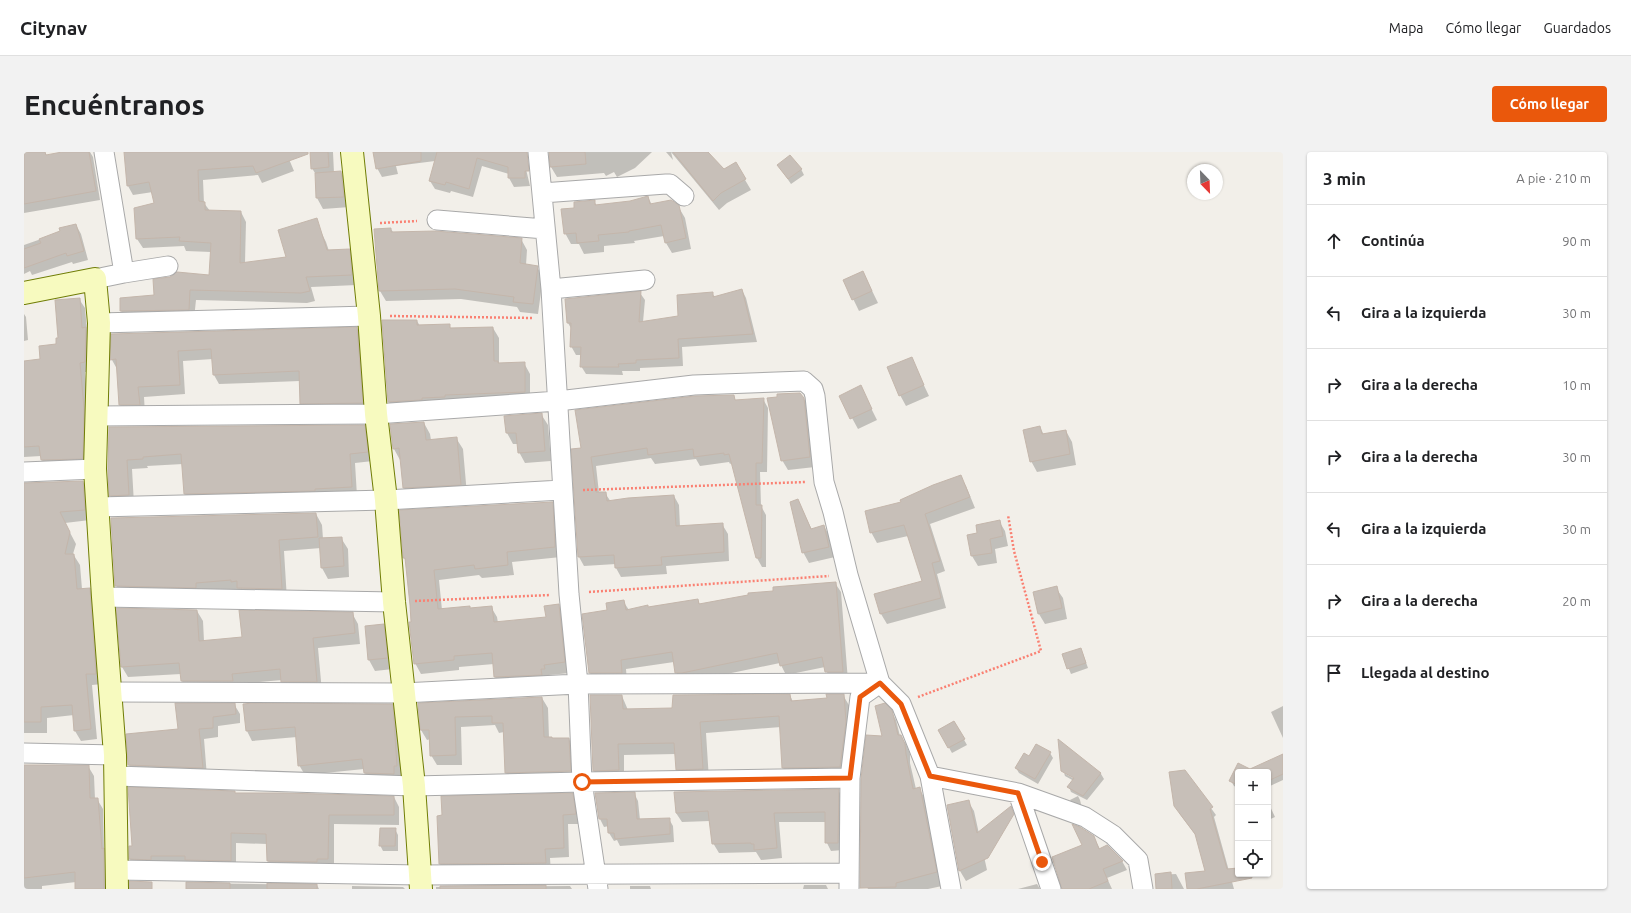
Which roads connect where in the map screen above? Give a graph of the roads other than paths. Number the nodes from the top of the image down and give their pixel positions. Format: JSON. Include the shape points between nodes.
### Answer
{"nodes":[{"id":1,"x":104,"y":152,"type":"edge"},
{"id":2,"x":352,"y":152,"type":"edge"},
{"id":3,"x":538,"y":152,"type":"edge"},
{"id":4,"x":542,"y":193,"type":"junction"},
{"id":5,"x":684,"y":196,"type":"dead end"},
{"id":6,"x":437,"y":220,"type":"road end"},
{"id":7,"x":545,"y":229,"type":"junction"},
{"id":8,"x":168,"y":266,"type":"dead end"},
{"id":9,"x":124,"y":273,"type":"junction"},
{"id":10,"x":95,"y":279,"type":"junction"},
{"id":11,"x":645,"y":280,"type":"dead end"},
{"id":12,"x":551,"y":289,"type":"junction"},
{"id":13,"x":24,"y":293,"type":"edge"},
{"id":14,"x":368,"y":316,"type":"junction"},
{"id":15,"x":99,"y":323,"type":"junction"},
{"id":16,"x":558,"y":402,"type":"junction"},
{"id":17,"x":376,"y":414,"type":"junction"},
{"id":18,"x":97,"y":416,"type":"junction"},
{"id":19,"x":95,"y":468,"type":"junction"},
{"id":20,"x":24,"y":472,"type":"edge"},
{"id":21,"x":562,"y":490,"type":"junction"},
{"id":22,"x":386,"y":500,"type":"junction"},
{"id":23,"x":97,"y":507,"type":"junction"},
{"id":24,"x":103,"y":597,"type":"junction"},
{"id":25,"x":394,"y":602,"type":"junction"},
{"id":26,"x":880,"y":683,"type":"junction"},
{"id":27,"x":578,"y":684,"type":"junction"},
{"id":28,"x":110,"y":692,"type":"junction"},
{"id":29,"x":403,"y":693,"type":"junction"},
{"id":30,"x":24,"y":753,"type":"edge"},
{"id":31,"x":115,"y":755,"type":"junction"},
{"id":32,"x":116,"y":776,"type":"junction"},
{"id":33,"x":930,"y":776,"type":"junction"},
{"id":34,"x":850,"y":778,"type":"junction"},
{"id":35,"x":582,"y":782,"type":"junction"},
{"id":36,"x":414,"y":786,"type":"junction"},
{"id":37,"x":1018,"y":793,"type":"junction"},
{"id":38,"x":117,"y":880,"type":"edge"},
{"id":39,"x":849,"y":881,"type":"edge"},
{"id":40,"x":421,"y":882,"type":"edge"},
{"id":41,"x":597,"y":882,"type":"edge"},
{"id":42,"x":951,"y":889,"type":"edge"},
{"id":43,"x":1051,"y":889,"type":"edge"},
{"id":44,"x":1143,"y":889,"type":"edge"}],
"edges":[{"from":1,"to":9,"type":"street"},
{"from":2,"to":14,"type":"street"},
{"from":3,"to":4,"type":"street"},
{"from":4,"to":5,"type":"street","via":[[670,184]]},
{"from":4,"to":7,"type":"street"},
{"from":6,"to":7,"type":"street"},
{"from":7,"to":12,"type":"street"},
{"from":8,"to":9,"type":"street"},
{"from":9,"to":10,"type":"street"},
{"from":10,"to":13,"type":"street"},
{"from":10,"to":15,"type":"street"},
{"from":11,"to":12,"type":"street"},
{"from":12,"to":16,"type":"street"},
{"from":14,"to":15,"type":"street"},
{"from":14,"to":17,"type":"street"},
{"from":15,"to":18,"type":"street"},
{"from":16,"to":17,"type":"street"},
{"from":16,"to":21,"type":"street"},
{"from":16,"to":26,"type":"street","via":[[694,385],[804,381],[813,389],[815,396],[824,482]]},
{"from":17,"to":18,"type":"street"},
{"from":17,"to":22,"type":"street"},
{"from":18,"to":19,"type":"street"},
{"from":19,"to":20,"type":"street"},
{"from":19,"to":23,"type":"street"},
{"from":21,"to":22,"type":"street"},
{"from":21,"to":27,"type":"street"},
{"from":22,"to":23,"type":"street"},
{"from":22,"to":25,"type":"street"},
{"from":23,"to":24,"type":"street"},
{"from":24,"to":25,"type":"street"},
{"from":24,"to":28,"type":"street"},
{"from":25,"to":29,"type":"street"},
{"from":26,"to":27,"type":"street"},
{"from":26,"to":33,"type":"street","via":[[901,704]]},
{"from":26,"to":34,"type":"street","via":[[860,697]]},
{"from":27,"to":29,"type":"street"},
{"from":27,"to":35,"type":"street"},
{"from":28,"to":29,"type":"street"},
{"from":28,"to":31,"type":"street"},
{"from":29,"to":36,"type":"street"},
{"from":30,"to":31,"type":"street"},
{"from":31,"to":32,"type":"street"},
{"from":32,"to":36,"type":"street"},
{"from":32,"to":38,"type":"street"},
{"from":33,"to":37,"type":"street"},
{"from":33,"to":42,"type":"street"},
{"from":34,"to":35,"type":"street"},
{"from":34,"to":39,"type":"street"},
{"from":35,"to":36,"type":"street"},
{"from":35,"to":41,"type":"street"},
{"from":36,"to":40,"type":"street"},
{"from":37,"to":43,"type":"street"},
{"from":37,"to":44,"type":"street","via":[[1085,817],[1113,835],[1138,860]]},
{"from":38,"to":40,"type":"street"},
{"from":39,"to":41,"type":"street"},
{"from":40,"to":41,"type":"street"}]}
